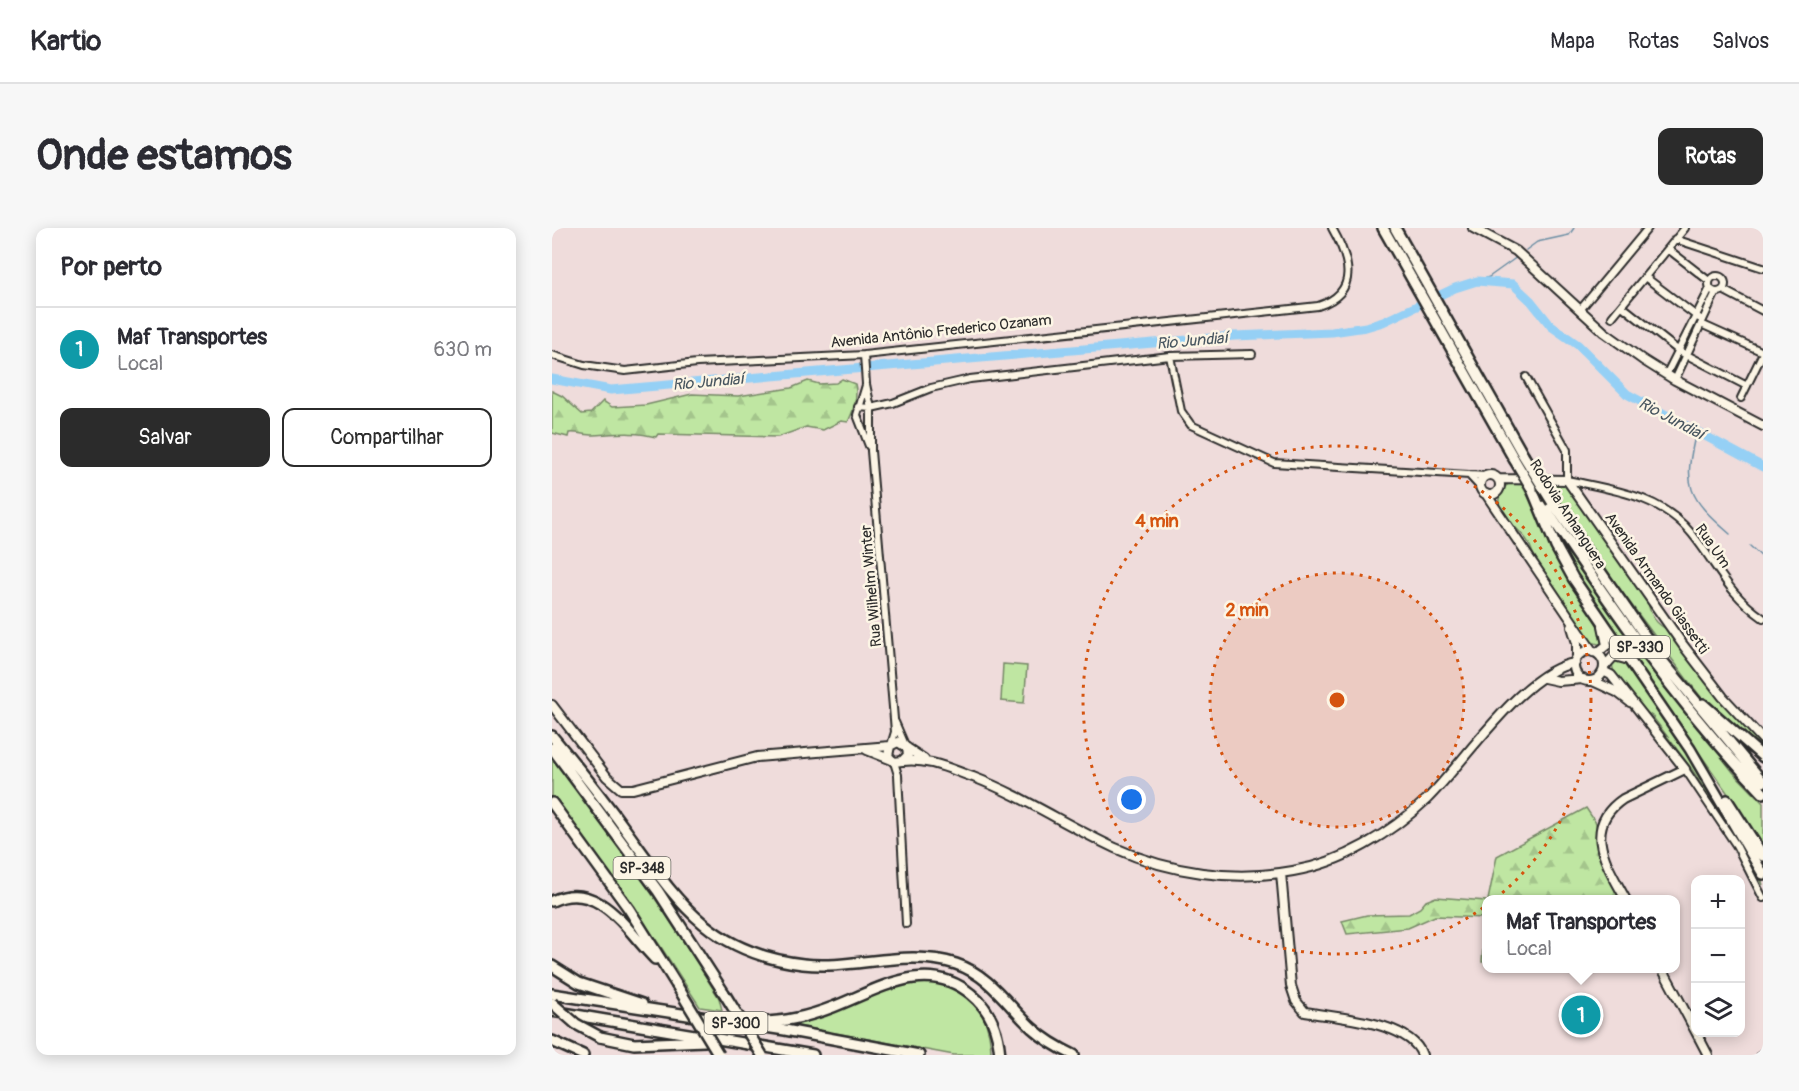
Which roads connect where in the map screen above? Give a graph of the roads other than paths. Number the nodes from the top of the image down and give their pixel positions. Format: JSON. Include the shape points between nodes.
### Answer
{"nodes":[{"id":1,"x":1332,"y":228,"type":"edge"},
{"id":2,"x":1383,"y":228,"type":"edge"},
{"id":3,"x":1395,"y":228,"type":"edge"},
{"id":4,"x":1473,"y":228,"type":"edge"},
{"id":5,"x":1648,"y":228,"type":"edge"},
{"id":6,"x":1685,"y":228,"type":"edge"},
{"id":7,"x":1675,"y":240,"type":"junction"},
{"id":8,"x":1668,"y":249,"type":"junction"},
{"id":9,"x":1763,"y":268,"type":"edge"},
{"id":10,"x":1645,"y":277,"type":"junction"},
{"id":11,"x":1715,"y":288,"type":"junction"},
{"id":12,"x":1622,"y":306,"type":"junction"},
{"id":13,"x":1580,"y":310,"type":"junction"},
{"id":14,"x":1763,"y":310,"type":"edge"},
{"id":15,"x":1612,"y":317,"type":"dead end"},
{"id":16,"x":1696,"y":318,"type":"junction"},
{"id":17,"x":1703,"y":324,"type":"junction"},
{"id":18,"x":1678,"y":351,"type":"junction"},
{"id":19,"x":1763,"y":352,"type":"edge"},
{"id":20,"x":1252,"y":354,"type":"dead end"},
{"id":21,"x":552,"y":355,"type":"edge"},
{"id":22,"x":1170,"y":356,"type":"junction"},
{"id":23,"x":1687,"y":356,"type":"junction"},
{"id":24,"x":864,"y":358,"type":"junction"},
{"id":25,"x":1666,"y":375,"type":"junction"},
{"id":26,"x":1526,"y":377,"type":"dead end"},
{"id":27,"x":1675,"y":380,"type":"junction"},
{"id":28,"x":866,"y":383,"type":"junction"},
{"id":29,"x":1747,"y":386,"type":"junction"},
{"id":30,"x":1742,"y":398,"type":"dead end"},
{"id":31,"x":858,"y":407,"type":"junction"},
{"id":32,"x":871,"y":408,"type":"junction"},
{"id":33,"x":858,"y":420,"type":"junction"},
{"id":34,"x":871,"y":420,"type":"junction"},
{"id":35,"x":1763,"y":426,"type":"edge"},
{"id":36,"x":871,"y":451,"type":"junction"},
{"id":37,"x":1518,"y":457,"type":"junction"},
{"id":38,"x":1469,"y":475,"type":"junction"},
{"id":39,"x":1486,"y":476,"type":"junction"},
{"id":40,"x":1567,"y":480,"type":"junction"},
{"id":41,"x":1498,"y":486,"type":"junction"},
{"id":42,"x":1532,"y":489,"type":"junction"},
{"id":43,"x":1483,"y":491,"type":"junction"},
{"id":44,"x":1498,"y":514,"type":"junction"},
{"id":45,"x":1598,"y":616,"type":"junction"},
{"id":46,"x":1763,"y":618,"type":"edge"},
{"id":47,"x":1572,"y":623,"type":"junction"},
{"id":48,"x":1595,"y":653,"type":"junction"},
{"id":49,"x":1630,"y":660,"type":"junction"},
{"id":50,"x":1576,"y":661,"type":"junction"},
{"id":51,"x":1664,"y":663,"type":"junction"},
{"id":52,"x":1604,"y":669,"type":"junction"},
{"id":53,"x":1544,"y":678,"type":"junction"},
{"id":54,"x":1582,"y":680,"type":"junction"},
{"id":55,"x":1593,"y":681,"type":"junction"},
{"id":56,"x":1632,"y":703,"type":"junction"},
{"id":57,"x":552,"y":705,"type":"edge"},
{"id":58,"x":894,"y":719,"type":"junction"},
{"id":59,"x":552,"y":736,"type":"edge"},
{"id":60,"x":1763,"y":740,"type":"edge"},
{"id":61,"x":891,"y":745,"type":"junction"},
{"id":62,"x":906,"y":746,"type":"junction"},
{"id":63,"x":552,"y":748,"type":"edge"},
{"id":64,"x":1690,"y":749,"type":"junction"},
{"id":65,"x":865,"y":750,"type":"junction"},
{"id":66,"x":1763,"y":757,"type":"edge"},
{"id":67,"x":898,"y":761,"type":"junction"},
{"id":68,"x":928,"y":761,"type":"junction"},
{"id":69,"x":1685,"y":769,"type":"junction"},
{"id":70,"x":1763,"y":782,"type":"edge"},
{"id":71,"x":1763,"y":793,"type":"edge"},
{"id":72,"x":552,"y":803,"type":"edge"},
{"id":73,"x":1763,"y":856,"type":"edge"},
{"id":74,"x":1281,"y":873,"type":"junction"},
{"id":75,"x":1763,"y":874,"type":"edge"},
{"id":76,"x":1624,"y":895,"type":"edge"},
{"id":77,"x":1763,"y":898,"type":"edge"},
{"id":78,"x":552,"y":902,"type":"edge"},
{"id":79,"x":906,"y":924,"type":"dead end"},
{"id":80,"x":552,"y":966,"type":"edge"},
{"id":81,"x":1664,"y":973,"type":"edge"},
{"id":82,"x":670,"y":975,"type":"junction"},
{"id":83,"x":552,"y":994,"type":"edge"},
{"id":84,"x":552,"y":1003,"type":"edge"},
{"id":85,"x":552,"y":1011,"type":"edge"},
{"id":86,"x":676,"y":1014,"type":"junction"},
{"id":87,"x":721,"y":1021,"type":"junction"},
{"id":88,"x":1691,"y":1023,"type":"edge"},
{"id":89,"x":1699,"y":1037,"type":"edge"},
{"id":90,"x":724,"y":1040,"type":"junction"},
{"id":91,"x":552,"y":1041,"type":"edge"},
{"id":92,"x":583,"y":1055,"type":"edge"},
{"id":93,"x":719,"y":1055,"type":"edge"},
{"id":94,"x":762,"y":1055,"type":"edge"},
{"id":95,"x":813,"y":1055,"type":"edge"},
{"id":96,"x":919,"y":1055,"type":"edge"},
{"id":97,"x":1000,"y":1055,"type":"edge"},
{"id":98,"x":1074,"y":1055,"type":"edge"},
{"id":99,"x":1422,"y":1055,"type":"edge"},
{"id":100,"x":1708,"y":1055,"type":"edge"}],
"edges":[{"from":1,"to":24,"type":"street","name":"Avenida Antônio Frederico Ozanam","via":[[1346,253],[1348,268],[1346,286],[1334,302]]},
{"from":2,"to":37,"type":"highway","name":"Rodovia Anhanguera","number":"SP-330"},
{"from":3,"to":37,"type":"highway","name":"Rodovia Anhanguera","number":"SP-330"},
{"from":4,"to":13,"type":"main road","via":[[1516,251]]},
{"from":5,"to":13,"type":"street"},
{"from":6,"to":7,"type":"street"},
{"from":7,"to":8,"type":"street"},
{"from":7,"to":9,"type":"street"},
{"from":8,"to":10,"type":"street"},
{"from":8,"to":11,"type":"street"},
{"from":10,"to":12,"type":"street"},
{"from":10,"to":16,"type":"street"},
{"from":11,"to":14,"type":"street"},
{"from":11,"to":16,"type":"street"},
{"from":11,"to":17,"type":"street"},
{"from":12,"to":15,"type":"street"},
{"from":12,"to":18,"type":"street"},
{"from":13,"to":25,"type":"main road","via":[[1604,332]]},
{"from":16,"to":17,"type":"street","via":[[1697,323]]},
{"from":16,"to":18,"type":"street"},
{"from":17,"to":19,"type":"street"},
{"from":17,"to":23,"type":"street"},
{"from":18,"to":23,"type":"street"},
{"from":18,"to":25,"type":"street"},
{"from":19,"to":29,"type":"street"},
{"from":20,"to":22,"type":"street"},
{"from":21,"to":24,"type":"street","name":"Avenida Antônio Frederico Ozanam","via":[[594,367],[625,370],[697,363]]},
{"from":22,"to":32,"type":"street","via":[[970,379]]},
{"from":22,"to":38,"type":"street","via":[[1181,411],[1191,425],[1274,463]]},
{"from":23,"to":27,"type":"street"},
{"from":23,"to":29,"type":"street"},
{"from":24,"to":28,"type":"street"},
{"from":25,"to":27,"type":"main road"},
{"from":26,"to":40,"type":"street","via":[[1567,450]]},
{"from":27,"to":35,"type":"main road"},
{"from":28,"to":31,"type":"street"},
{"from":28,"to":32,"type":"street"},
{"from":29,"to":30,"type":"street"},
{"from":31,"to":32,"type":"street"},
{"from":31,"to":33,"type":"street"},
{"from":32,"to":34,"type":"street"},
{"from":33,"to":34,"type":"street"},
{"from":33,"to":36,"type":"street"},
{"from":34,"to":36,"type":"street"},
{"from":36,"to":58,"type":"street","name":"Rua Wilhelm Winter"},
{"from":37,"to":42,"type":"highway","name":"Rodovia Anhanguera","number":"SP-330","bridge":true},
{"from":37,"to":51,"type":"highway","name":"Rodovia Anhanguera","number":"SP-330","bridge":true},
{"from":38,"to":39,"type":"street"},
{"from":38,"to":43,"type":"street"},
{"from":39,"to":41,"type":"main road","via":[[1491,475]]},
{"from":39,"to":43,"type":"main road","via":[[1481,481]]},
{"from":40,"to":41,"type":"main road","via":[[1513,479]]},
{"from":40,"to":46,"type":"street","name":"Rua Um","via":[[1637,495],[1664,508],[1692,534],[1728,588]]},
{"from":40,"to":60,"type":"main road","name":"Avenida Armando Giassetti","via":[[1683,645]]},
{"from":41,"to":43,"type":"main road"},
{"from":41,"to":44,"type":"main road"},
{"from":42,"to":45,"type":"highway","via":[[1565,564]]},
{"from":42,"to":71,"type":"highway","name":"Rodovia Anhanguera","number":"SP-330","via":[[1641,647],[1731,760]]},
{"from":43,"to":44,"type":"main road"},
{"from":44,"to":47,"type":"main road"},
{"from":45,"to":48,"type":"main road","via":[[1608,642],[1606,648]]},
{"from":45,"to":49,"type":"highway"},
{"from":47,"to":48,"type":"main road"},
{"from":47,"to":50,"type":"main road"},
{"from":48,"to":50,"type":"main road","via":[[1584,652]]},
{"from":48,"to":52,"type":"main road"},
{"from":49,"to":52,"type":"main road","via":[[1614,656]]},
{"from":49,"to":64,"type":"highway"},
{"from":50,"to":53,"type":"main road","via":[[1561,665]]},
{"from":50,"to":54,"type":"main road","via":[[1576,672]]},
{"from":51,"to":66,"type":"highway","via":[[1708,709]]},
{"from":51,"to":70,"type":"highway","name":"Rodovia Anhanguera","number":"SP-330"},
{"from":52,"to":55,"type":"main road"},
{"from":52,"to":56,"type":"main road"},
{"from":53,"to":54,"type":"main road"},
{"from":53,"to":74,"type":"main road","via":[[1522,694],[1428,798],[1381,836],[1325,862]]},
{"from":54,"to":55,"type":"main road"},
{"from":55,"to":56,"type":"main road"},
{"from":56,"to":69,"type":"main road"},
{"from":57,"to":65,"type":"main road","via":[[607,777],[621,789],[758,757],[817,750]]},
{"from":58,"to":61,"type":"street","name":"Rua Wilhelm Winter"},
{"from":58,"to":62,"type":"street","name":"Rua Wilhelm Winter"},
{"from":59,"to":98,"type":"highway","via":[[682,906],[715,934],[756,953],[803,964],[917,959],[959,965],[978,974],[1043,1038]]},
{"from":61,"to":62,"type":"main road","via":[[898,742]]},
{"from":61,"to":65,"type":"main road"},
{"from":61,"to":67,"type":"main road","via":[[888,752]]},
{"from":62,"to":67,"type":"main road","via":[[908,755]]},
{"from":62,"to":68,"type":"main road"},
{"from":63,"to":94,"type":"highway","number":"SP-348","bridge":true,"via":[[658,891]]},
{"from":64,"to":73,"type":"highway"},
{"from":64,"to":75,"type":"highway"},
{"from":65,"to":67,"type":"main road"},
{"from":67,"to":68,"type":"main road"},
{"from":67,"to":79,"type":"street"},
{"from":68,"to":74,"type":"main road","via":[[996,786],[1115,848],[1151,861],[1226,875]]},
{"from":69,"to":76,"type":"main road","via":[[1623,799],[1603,822],[1601,850]]},
{"from":69,"to":77,"type":"street","via":[[1736,845]]},
{"from":72,"to":82,"type":"highway","number":"SP-348","via":[[629,909]]},
{"from":74,"to":99,"type":"main road","via":[[1291,986],[1296,1001],[1305,1012],[1394,1029],[1408,1036]]},
{"from":78,"to":82,"type":"highway","via":[[566,896],[582,896],[607,908]]},
{"from":80,"to":86,"type":"highway","via":[[579,983]]},
{"from":81,"to":88,"type":"main road"},
{"from":82,"to":93,"type":"highway","number":"SP-348","bridge":true},
{"from":83,"to":86,"type":"highway","number":"SP-300"},
{"from":84,"to":90,"type":"highway","bridge":true,"via":[[576,1024],[600,1037],[634,1044]]},
{"from":85,"to":90,"type":"highway","number":"SP-300"},
{"from":86,"to":87,"type":"highway","number":"SP-300"},
{"from":87,"to":96,"type":"highway","number":"SP-300"},
{"from":87,"to":97,"type":"highway","via":[[788,1020],[824,1010],[885,984],[935,978],[976,998],[990,1015]]},
{"from":89,"to":100,"type":"main road"},
{"from":90,"to":95,"type":"highway","number":"SP-300"},
{"from":91,"to":92,"type":"highway"}]}
